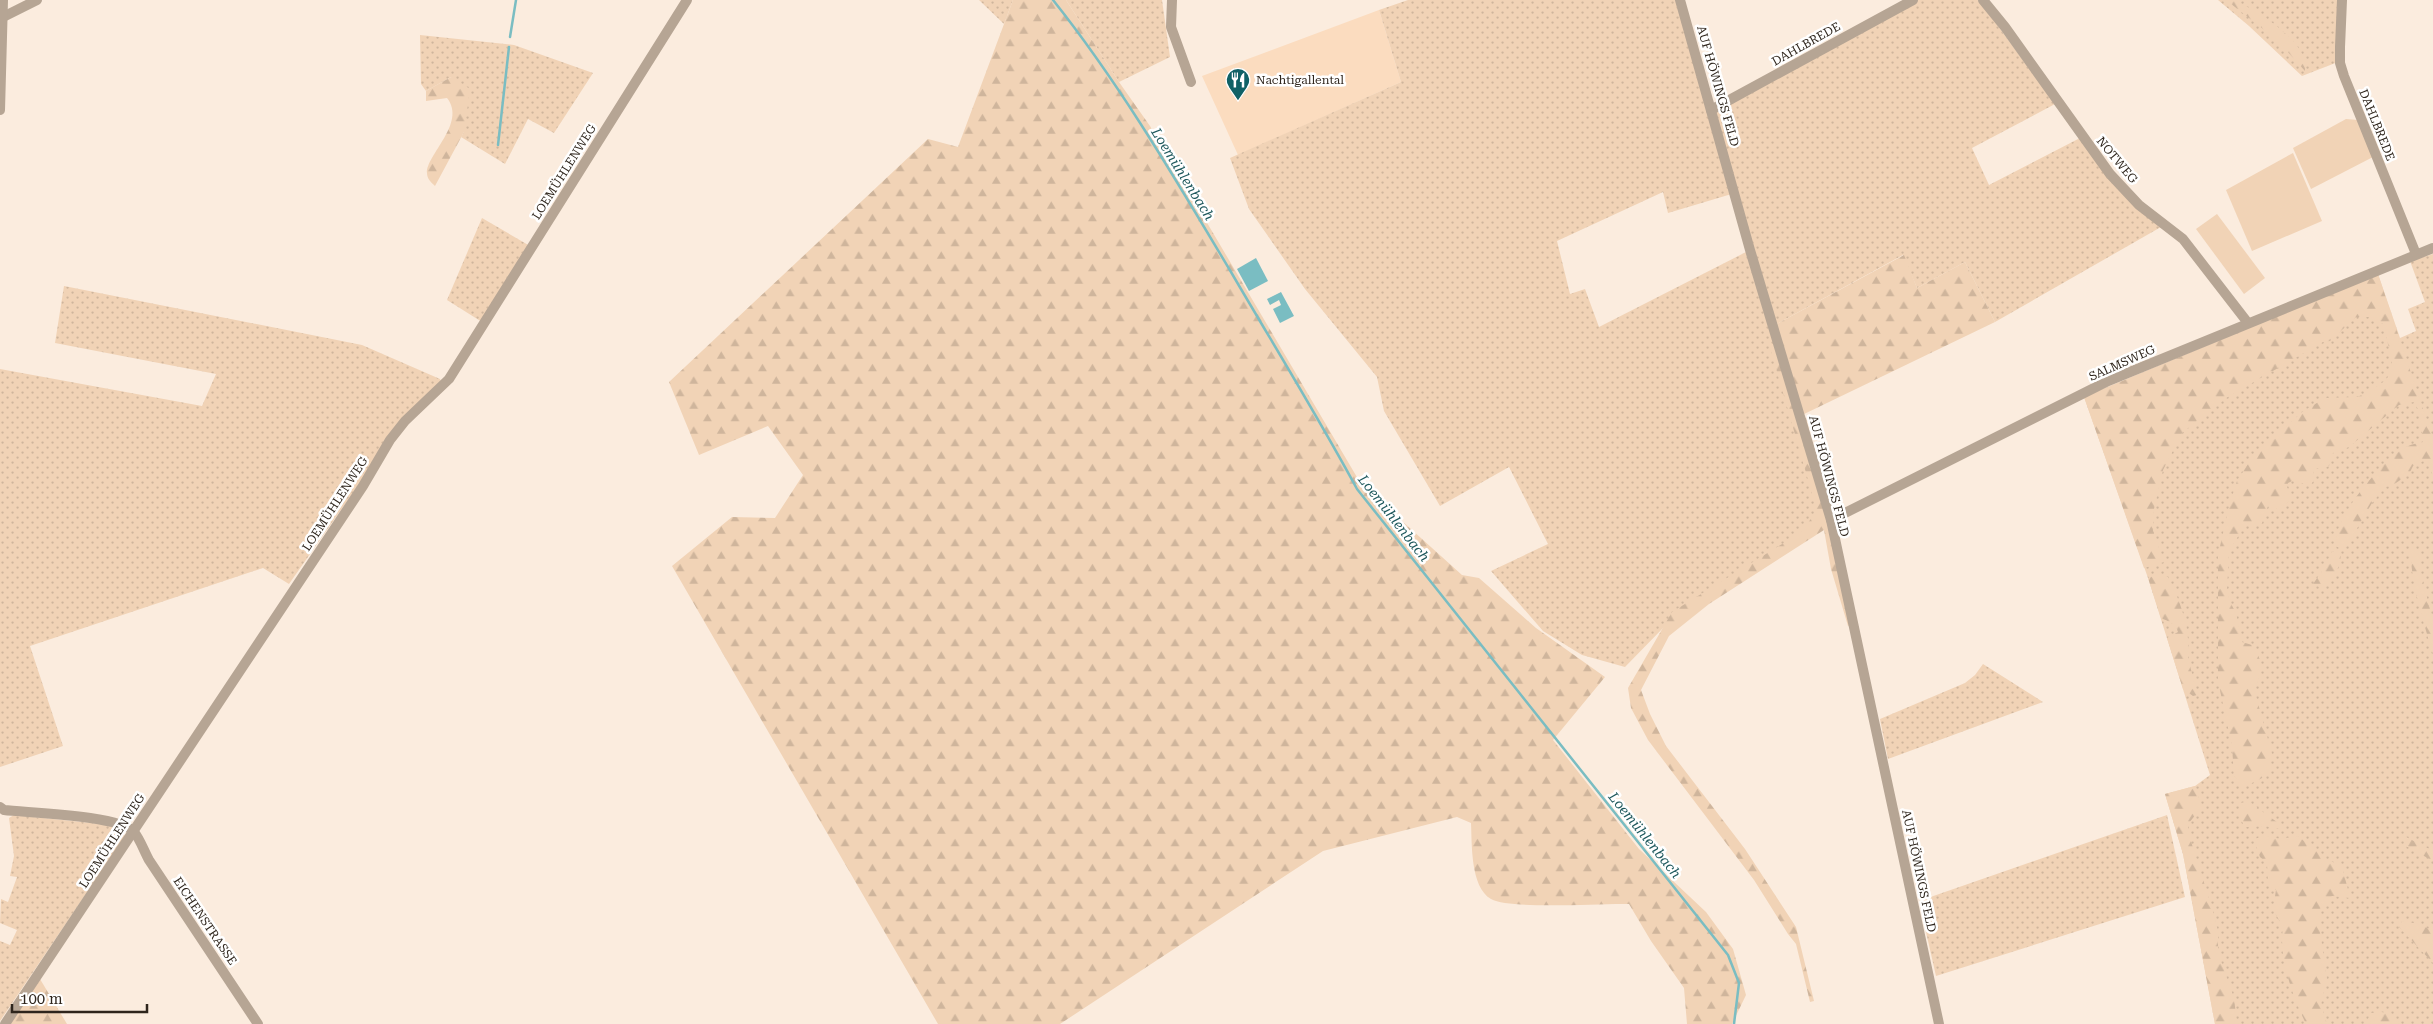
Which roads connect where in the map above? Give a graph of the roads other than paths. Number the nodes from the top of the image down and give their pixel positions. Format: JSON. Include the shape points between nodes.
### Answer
{"nodes":[{"id":1,"x":2,"y":0,"type":"edge"},
{"id":2,"x":37,"y":0,"type":"edge"},
{"id":3,"x":687,"y":0,"type":"edge"},
{"id":4,"x":1172,"y":0,"type":"edge"},
{"id":5,"x":1680,"y":0,"type":"edge"},
{"id":6,"x":1913,"y":0,"type":"edge"},
{"id":7,"x":1983,"y":0,"type":"edge"},
{"id":8,"x":2342,"y":0,"type":"edge"},
{"id":9,"x":3,"y":17,"type":"junction"},
{"id":10,"x":1191,"y":82,"type":"dead end"},
{"id":11,"x":0,"y":110,"type":"edge"},
{"id":12,"x":1711,"y":110,"type":"junction"},
{"id":13,"x":2433,"y":248,"type":"edge"},
{"id":14,"x":2416,"y":254,"type":"junction"},
{"id":15,"x":2248,"y":323,"type":"junction"},
{"id":16,"x":1830,"y":520,"type":"junction"},
{"id":17,"x":0,"y":807,"type":"edge"},
{"id":18,"x":133,"y":831,"type":"junction"},
{"id":19,"x":5,"y":1024,"type":"edge"},
{"id":20,"x":258,"y":1024,"type":"edge"},
{"id":21,"x":1939,"y":1024,"type":"edge"}],
"edges":[{"from":1,"to":9,"type":"street"},
{"from":2,"to":9,"type":"street"},
{"from":3,"to":18,"type":"street","name":"LOEMÜHLENWEG","via":[[450,380],[405,421],[390,440],[363,486]]},
{"from":4,"to":10,"type":"street","via":[[1171,27]]},
{"from":5,"to":12,"type":"street","name":"AUF HÖWINGS FELD"},
{"from":6,"to":12,"type":"street","name":"DAHLBREDE"},
{"from":7,"to":15,"type":"street","name":"NOTWEG","via":[[2110,174],[2139,205],[2183,240]]},
{"from":8,"to":14,"type":"street","name":"DAHLBREDE","via":[[2340,47],[2344,76]]},
{"from":9,"to":11,"type":"street"},
{"from":12,"to":16,"type":"street","name":"AUF HÖWINGS FELD"},
{"from":13,"to":14,"type":"street","name":"SALMSWEG"},
{"from":14,"to":15,"type":"street","name":"SALMSWEG"},
{"from":15,"to":16,"type":"street","name":"SALMSWEG","via":[[2108,381]]},
{"from":16,"to":21,"type":"street","name":"AUF HÖWINGS FELD"},
{"from":17,"to":18,"type":"street","via":[[102,820],[121,824]]},
{"from":18,"to":19,"type":"street","name":"LOEMÜHLENWEG"},
{"from":18,"to":20,"type":"street","name":"EICHENSTRASSE"}]}
